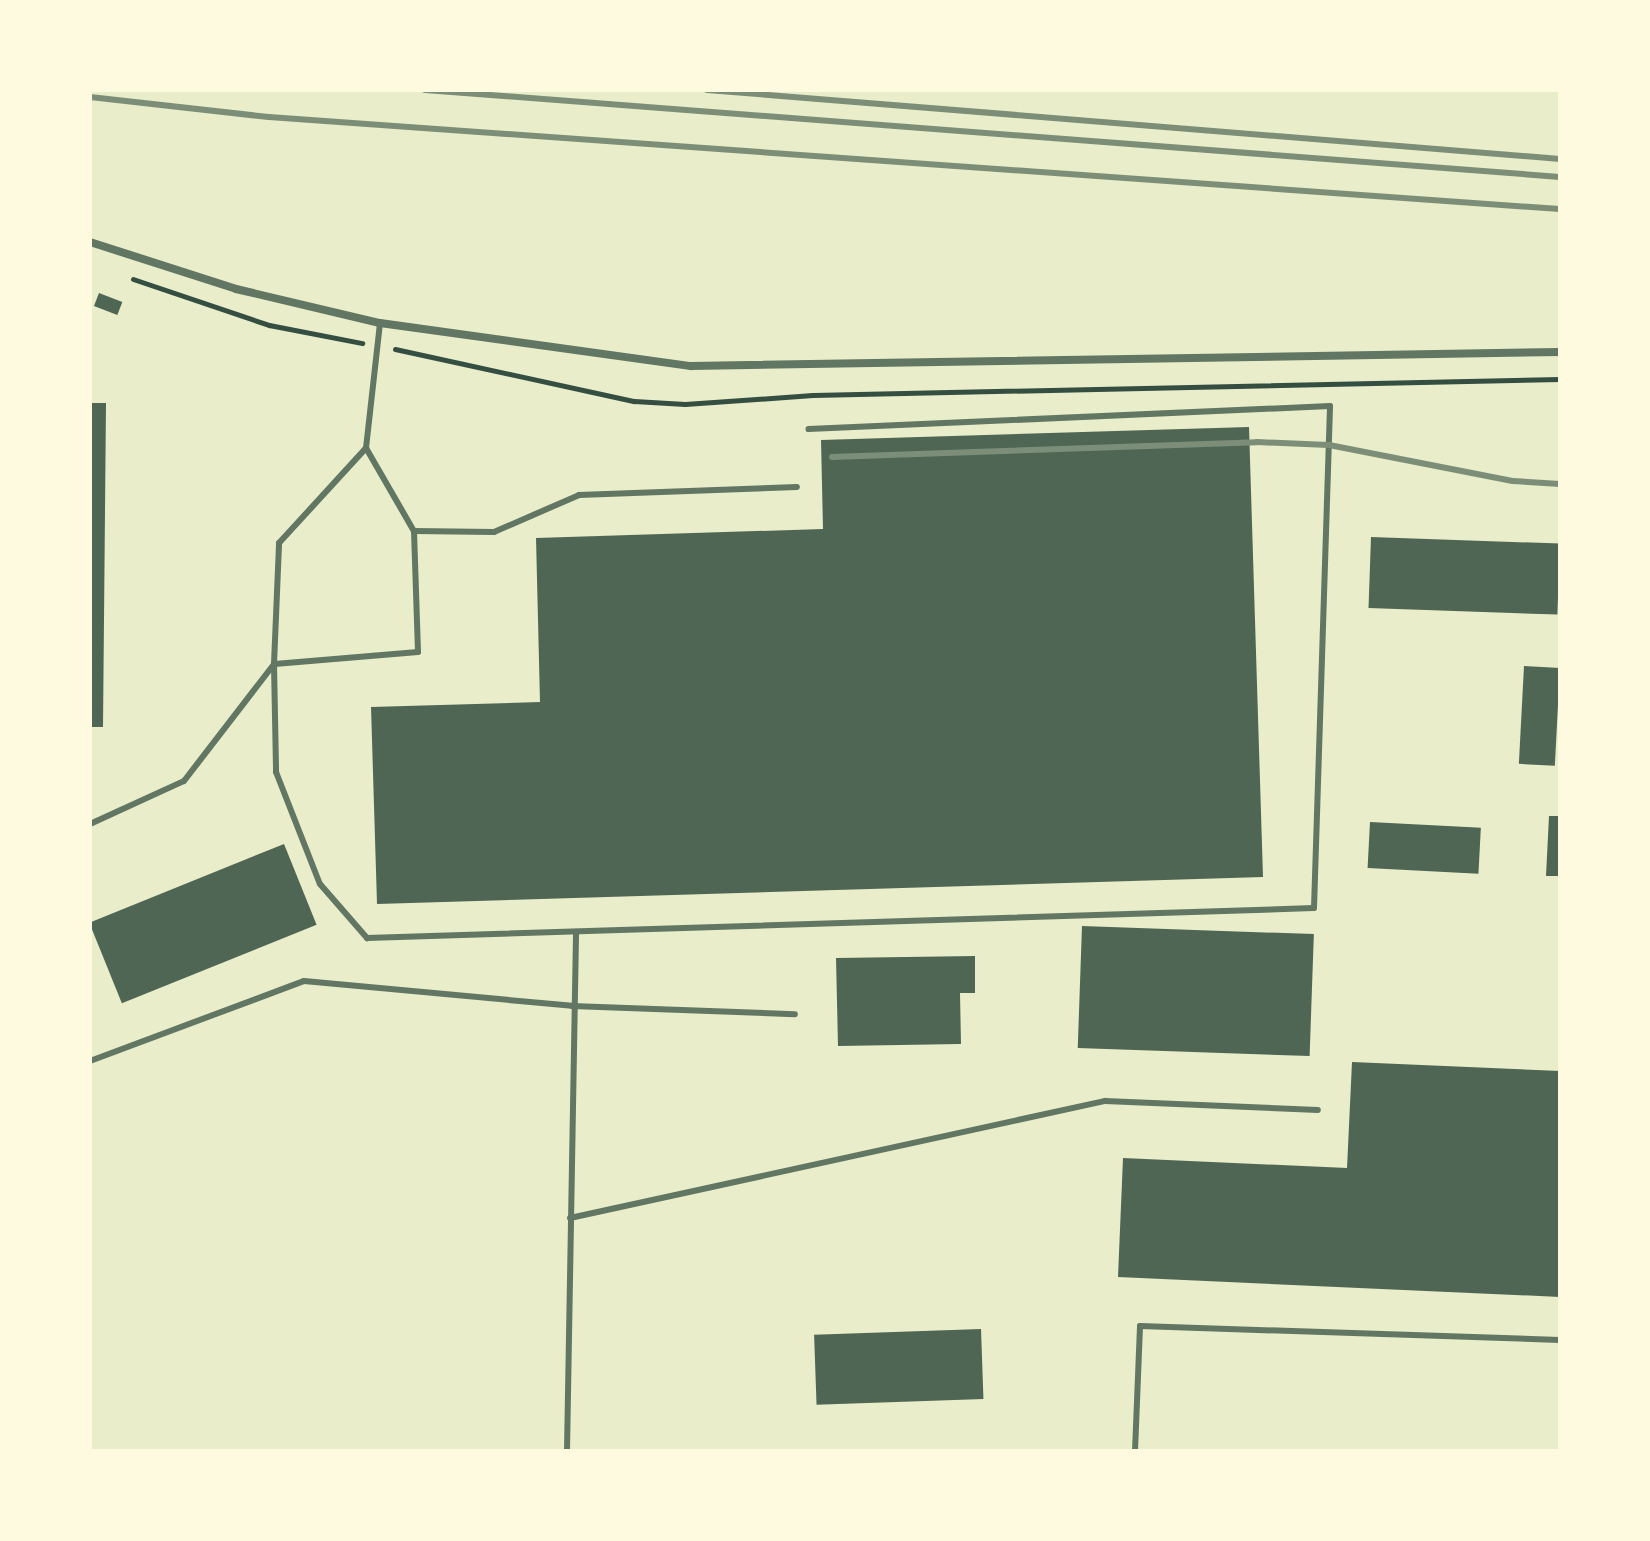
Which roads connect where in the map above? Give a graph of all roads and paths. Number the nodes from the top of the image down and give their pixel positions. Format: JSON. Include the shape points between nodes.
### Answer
{"nodes":[{"id":1,"x":90,"y":242,"type":"edge"},
{"id":2,"x":380,"y":323,"type":"junction"},
{"id":3,"x":377,"y":346,"type":"junction"},
{"id":4,"x":1560,"y":352,"type":"edge"},
{"id":5,"x":1560,"y":379,"type":"edge"},
{"id":6,"x":809,"y":429,"type":"dead end"},
{"id":7,"x":366,"y":448,"type":"junction"},
{"id":8,"x":797,"y":487,"type":"dead end"},
{"id":9,"x":414,"y":531,"type":"junction"},
{"id":10,"x":274,"y":664,"type":"junction"},
{"id":11,"x":90,"y":824,"type":"edge"},
{"id":12,"x":576,"y":933,"type":"junction"},
{"id":13,"x":572,"y":1006,"type":"junction"},
{"id":14,"x":795,"y":1014,"type":"dead end"},
{"id":15,"x":90,"y":1061,"type":"edge"},
{"id":16,"x":1318,"y":1110,"type":"dead end"},
{"id":17,"x":570,"y":1218,"type":"junction"},
{"id":18,"x":1560,"y":1340,"type":"edge"},
{"id":19,"x":567,"y":1451,"type":"edge"},
{"id":20,"x":1135,"y":1451,"type":"edge"}],
"edges":[{"from":1,"to":2,"type":"street","via":[[236,289]]},
{"from":2,"to":3,"type":"lane"},
{"from":2,"to":4,"type":"street","via":[[691,366]]},
{"from":3,"to":5,"type":"path","via":[[634,401],[685,404],[813,395]]},
{"from":3,"to":7,"type":"lane"},
{"from":6,"to":12,"type":"lane","via":[[1330,406],[1314,908]]},
{"from":7,"to":9,"type":"lane"},
{"from":7,"to":10,"type":"lane","via":[[279,543]]},
{"from":8,"to":9,"type":"lane","via":[[579,495],[494,532]]},
{"from":9,"to":10,"type":"lane","via":[[418,652]]},
{"from":10,"to":11,"type":"lane","via":[[184,781]]},
{"from":10,"to":12,"type":"lane","via":[[276,772],[320,884],[367,938]]},
{"from":12,"to":13,"type":"lane"},
{"from":13,"to":14,"type":"lane"},
{"from":13,"to":15,"type":"lane","via":[[304,981]]},
{"from":13,"to":17,"type":"lane"},
{"from":16,"to":17,"type":"lane","via":[[1105,1101]]},
{"from":17,"to":19,"type":"lane"},
{"from":18,"to":20,"type":"lane","via":[[1140,1326]]}]}
